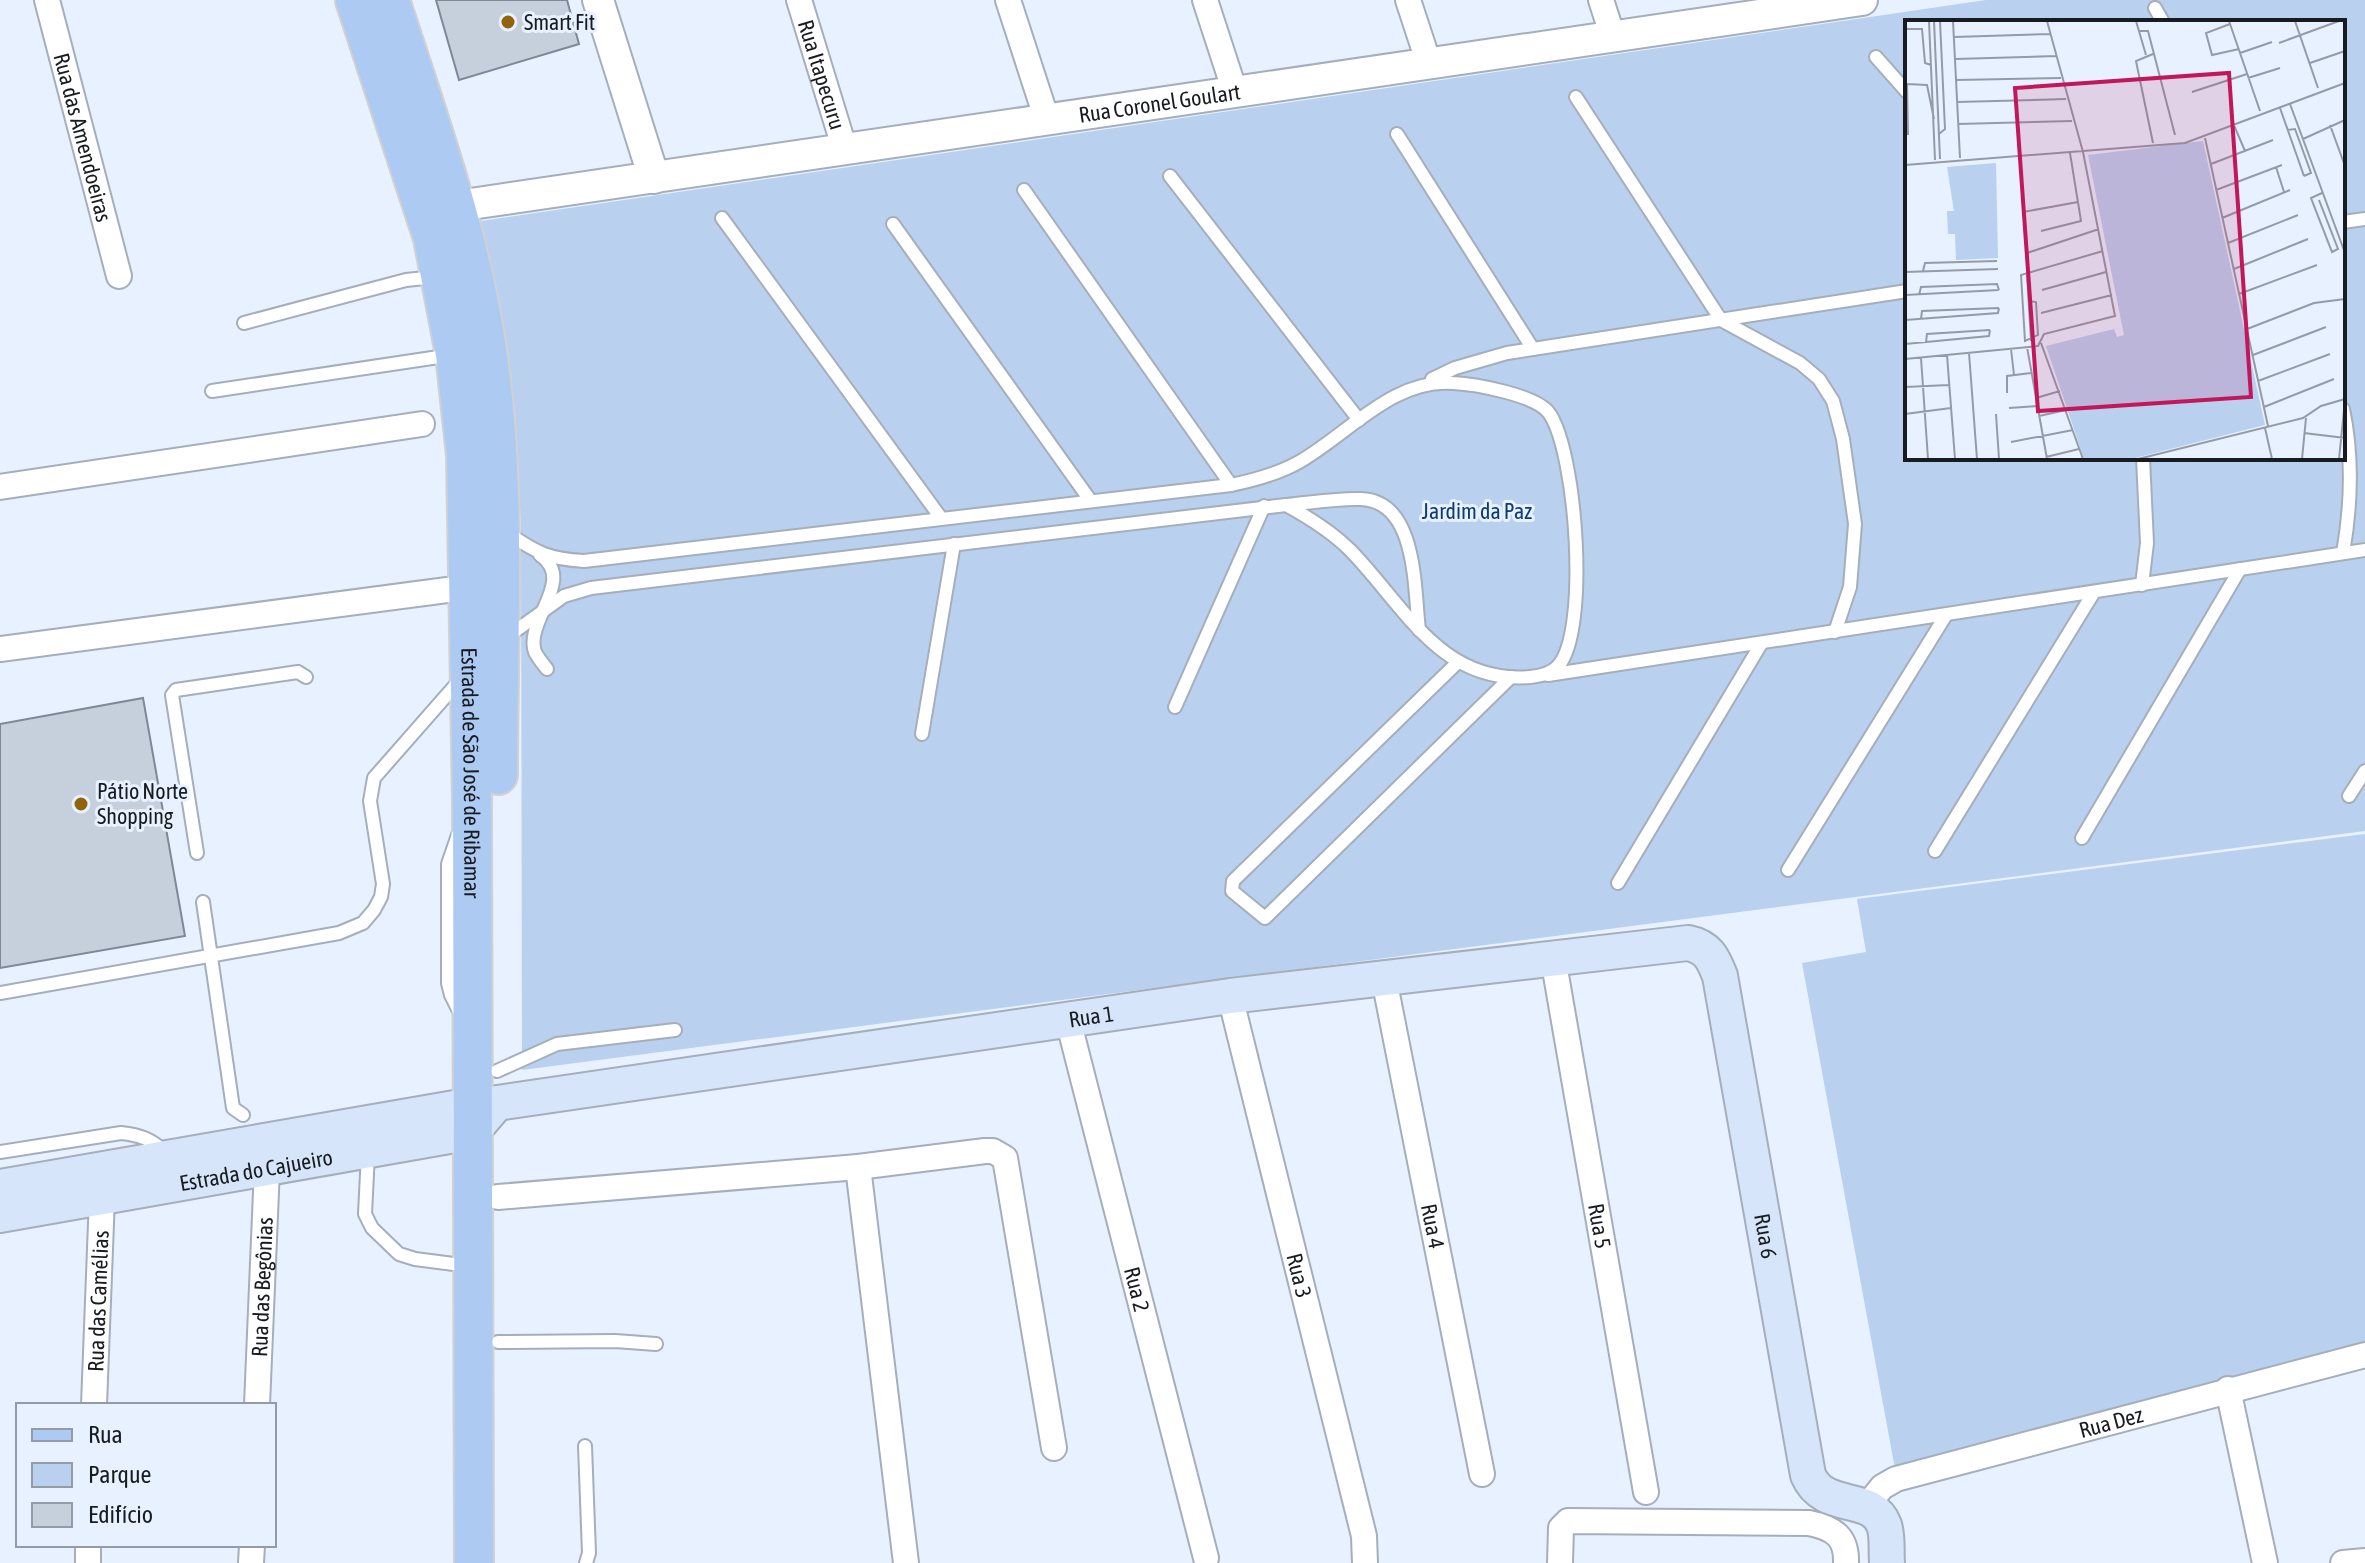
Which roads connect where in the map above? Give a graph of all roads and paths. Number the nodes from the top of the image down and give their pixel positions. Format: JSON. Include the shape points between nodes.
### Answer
{"nodes":[{"id":1,"x":47,"y":0,"type":"edge"},
{"id":2,"x":364,"y":0,"type":"edge"},
{"id":3,"x":598,"y":0,"type":"edge"},
{"id":4,"x":799,"y":0,"type":"edge"},
{"id":5,"x":1008,"y":0,"type":"edge"},
{"id":6,"x":1205,"y":0,"type":"edge"},
{"id":7,"x":1408,"y":0,"type":"edge"},
{"id":8,"x":1601,"y":0,"type":"edge"},
{"id":9,"x":1862,"y":0,"type":"edge"},
{"id":10,"x":2155,"y":8,"type":"dead end"},
{"id":11,"x":2162,"y":20,"type":"edge"},
{"id":12,"x":1613,"y":37,"type":"junction"},
{"id":13,"x":1876,"y":57,"type":"dead end"},
{"id":14,"x":1429,"y":64,"type":"junction"},
{"id":15,"x":1905,"y":90,"type":"edge"},
{"id":16,"x":1235,"y":92,"type":"junction"},
{"id":17,"x":1576,"y":97,"type":"dead end"},
{"id":18,"x":1047,"y":120,"type":"junction"},
{"id":19,"x":1397,"y":134,"type":"dead end"},
{"id":20,"x":845,"y":150,"type":"junction"},
{"id":21,"x":1170,"y":176,"type":"dead end"},
{"id":22,"x":654,"y":178,"type":"junction"},
{"id":23,"x":1024,"y":190,"type":"dead end"},
{"id":24,"x":457,"y":206,"type":"junction"},
{"id":25,"x":722,"y":218,"type":"dead end"},
{"id":26,"x":2365,"y":219,"type":"edge"},
{"id":27,"x":2345,"y":222,"type":"edge"},
{"id":28,"x":893,"y":224,"type":"dead end"},
{"id":29,"x":119,"y":276,"type":"dead end"},
{"id":30,"x":442,"y":276,"type":"junction"},
{"id":31,"x":1905,"y":291,"type":"edge"},
{"id":32,"x":1721,"y":320,"type":"junction"},
{"id":33,"x":244,"y":323,"type":"dead end"},
{"id":34,"x":1533,"y":349,"type":"junction"},
{"id":35,"x":455,"y":354,"type":"junction"},
{"id":36,"x":1415,"y":387,"type":"junction"},
{"id":37,"x":212,"y":391,"type":"dead end"},
{"id":38,"x":1359,"y":420,"type":"junction"},
{"id":39,"x":422,"y":424,"type":"dead end"},
{"id":40,"x":2345,"y":432,"type":"edge"},
{"id":41,"x":2143,"y":460,"type":"edge"},
{"id":42,"x":1231,"y":485,"type":"junction"},
{"id":43,"x":0,"y":487,"type":"edge"},
{"id":44,"x":1090,"y":500,"type":"junction"},
{"id":45,"x":1286,"y":505,"type":"junction"},
{"id":46,"x":1264,"y":506,"type":"junction"},
{"id":47,"x":941,"y":518,"type":"junction"},
{"id":48,"x":498,"y":527,"type":"junction"},
{"id":49,"x":954,"y":544,"type":"junction"},
{"id":50,"x":2365,"y":550,"type":"edge"},
{"id":51,"x":538,"y":553,"type":"junction"},
{"id":52,"x":2343,"y":553,"type":"junction"},
{"id":53,"x":2240,"y":569,"type":"junction"},
{"id":54,"x":2142,"y":585,"type":"junction"},
{"id":55,"x":470,"y":587,"type":"junction"},
{"id":56,"x":2094,"y":592,"type":"junction"},
{"id":57,"x":545,"y":608,"type":"junction"},
{"id":58,"x":1946,"y":615,"type":"junction"},
{"id":59,"x":1419,"y":631,"type":"junction"},
{"id":60,"x":1835,"y":632,"type":"junction"},
{"id":61,"x":1761,"y":644,"type":"junction"},
{"id":62,"x":0,"y":649,"type":"edge"},
{"id":63,"x":484,"y":656,"type":"junction"},
{"id":64,"x":1458,"y":662,"type":"junction"},
{"id":65,"x":547,"y":669,"type":"dead end"},
{"id":66,"x":306,"y":677,"type":"dead end"},
{"id":67,"x":1511,"y":677,"type":"junction"},
{"id":68,"x":1533,"y":677,"type":"junction"},
{"id":69,"x":1175,"y":707,"type":"dead end"},
{"id":70,"x":922,"y":734,"type":"dead end"},
{"id":71,"x":2365,"y":771,"type":"edge"},
{"id":72,"x":2349,"y":796,"type":"dead end"},
{"id":73,"x":2082,"y":838,"type":"dead end"},
{"id":74,"x":1935,"y":851,"type":"dead end"},
{"id":75,"x":197,"y":853,"type":"dead end"},
{"id":76,"x":1788,"y":870,"type":"dead end"},
{"id":77,"x":1618,"y":883,"type":"dead end"},
{"id":78,"x":203,"y":902,"type":"dead end"},
{"id":79,"x":1688,"y":943,"type":"joint"},
{"id":80,"x":209,"y":955,"type":"junction"},
{"id":81,"x":1553,"y":958,"type":"junction"},
{"id":82,"x":1384,"y":979,"type":"junction"},
{"id":83,"x":0,"y":993,"type":"edge"},
{"id":84,"x":1230,"y":996,"type":"junction"},
{"id":85,"x":1068,"y":1020,"type":"junction"},
{"id":86,"x":675,"y":1030,"type":"dead end"},
{"id":87,"x":484,"y":1103,"type":"junction"},
{"id":88,"x":243,"y":1115,"type":"dead end"},
{"id":89,"x":368,"y":1150,"type":"junction"},
{"id":90,"x":0,"y":1152,"type":"edge"},
{"id":91,"x":858,"y":1167,"type":"junction"},
{"id":92,"x":267,"y":1168,"type":"junction"},
{"id":93,"x":173,"y":1171,"type":"junction"},
{"id":94,"x":0,"y":1187,"type":"edge"},
{"id":95,"x":102,"y":1197,"type":"junction"},
{"id":96,"x":498,"y":1197,"type":"junction"},
{"id":97,"x":0,"y":1215,"type":"edge"},
{"id":98,"x":472,"y":1266,"type":"junction"},
{"id":99,"x":498,"y":1342,"type":"junction"},
{"id":100,"x":656,"y":1344,"type":"dead end"},
{"id":101,"x":2365,"y":1355,"type":"edge"},
{"id":102,"x":2228,"y":1389,"type":"junction"},
{"id":103,"x":94,"y":1403,"type":"edge"},
{"id":104,"x":257,"y":1403,"type":"edge"},
{"id":105,"x":585,"y":1446,"type":"dead end"},
{"id":106,"x":1054,"y":1448,"type":"dead end"},
{"id":107,"x":1482,"y":1474,"type":"dead end"},
{"id":108,"x":1646,"y":1492,"type":"dead end"},
{"id":109,"x":1866,"y":1507,"type":"junction"},
{"id":110,"x":1206,"y":1558,"type":"dead end"},
{"id":111,"x":1365,"y":1558,"type":"edge"},
{"id":112,"x":2365,"y":1561,"type":"edge"},
{"id":113,"x":474,"y":1563,"type":"edge"},
{"id":114,"x":500,"y":1563,"type":"edge"},
{"id":115,"x":586,"y":1563,"type":"edge"},
{"id":116,"x":906,"y":1563,"type":"edge"},
{"id":117,"x":1560,"y":1563,"type":"edge"},
{"id":118,"x":1846,"y":1563,"type":"edge"},
{"id":119,"x":1887,"y":1563,"type":"edge"},
{"id":120,"x":2265,"y":1563,"type":"edge"},
{"id":121,"x":2343,"y":1563,"type":"edge"}],
"edges":[{"from":1,"to":29,"type":"street","name":"Rua das Amendoeiras"},
{"from":2,"to":24,"type":"main road","name":"Estrada de São José de Ribamar"},
{"from":2,"to":30,"type":"main road","name":"Estrada de São José de Ribamar"},
{"from":3,"to":22,"type":"street"},
{"from":4,"to":20,"type":"street","name":"Rua Itapecuru"},
{"from":5,"to":18,"type":"street"},
{"from":6,"to":16,"type":"street"},
{"from":7,"to":14,"type":"street"},
{"from":8,"to":12,"type":"street"},
{"from":9,"to":12,"type":"street","name":"Rua Coronel Goulart"},
{"from":10,"to":11,"type":"lane"},
{"from":12,"to":14,"type":"street","name":"Rua Coronel Goulart"},
{"from":13,"to":15,"type":"lane"},
{"from":14,"to":16,"type":"street","name":"Rua Coronel Goulart"},
{"from":16,"to":18,"type":"street","name":"Rua Coronel Goulart"},
{"from":17,"to":32,"type":"lane"},
{"from":18,"to":20,"type":"street","name":"Rua Coronel Goulart"},
{"from":19,"to":34,"type":"lane"},
{"from":20,"to":22,"type":"street","name":"Rua Coronel Goulart"},
{"from":21,"to":38,"type":"lane"},
{"from":22,"to":24,"type":"street","name":"Rua Coronel Goulart"},
{"from":23,"to":42,"type":"lane"},
{"from":24,"to":48,"type":"main road","name":"Estrada de São José de Ribamar","via":[[488,356]]},
{"from":25,"to":47,"type":"lane"},
{"from":26,"to":27,"type":"lane"},
{"from":28,"to":44,"type":"lane"},
{"from":30,"to":33,"type":"lane","via":[[406,280]]},
{"from":30,"to":35,"type":"main road","name":"Estrada de São José de Ribamar"},
{"from":31,"to":32,"type":"lane"},
{"from":32,"to":34,"type":"lane"},
{"from":32,"to":60,"type":"lane","via":[[1800,363],[1833,401],[1855,524],[1850,587]]},
{"from":34,"to":36,"type":"lane","via":[[1478,361]]},
{"from":35,"to":37,"type":"lane"},
{"from":35,"to":55,"type":"main road","name":"Estrada de São José de Ribamar","via":[[466,455]]},
{"from":36,"to":38,"type":"lane"},
{"from":36,"to":68,"type":"lane","via":[[1456,383],[1514,396],[1548,411],[1558,430],[1578,562],[1575,620],[1560,665]]},
{"from":38,"to":42,"type":"lane","via":[[1283,470]]},
{"from":39,"to":43,"type":"street"},
{"from":40,"to":52,"type":"lane","via":[[2349,479]]},
{"from":41,"to":54,"type":"lane","via":[[2147,543]]},
{"from":42,"to":44,"type":"lane"},
{"from":44,"to":47,"type":"lane"},
{"from":45,"to":46,"type":"lane"},
{"from":45,"to":59,"type":"lane","via":[[1350,550]]},
{"from":45,"to":59,"type":"lane","via":[[1362,499],[1396,516],[1408,543]]},
{"from":46,"to":49,"type":"lane"},
{"from":46,"to":69,"type":"lane"},
{"from":47,"to":51,"type":"lane","via":[[584,561]]},
{"from":48,"to":51,"type":"lane"},
{"from":48,"to":63,"type":"main road","name":"Estrada de São José de Ribamar"},
{"from":49,"to":57,"type":"lane","via":[[591,588]]},
{"from":49,"to":70,"type":"lane"},
{"from":50,"to":52,"type":"lane"},
{"from":51,"to":57,"type":"lane","via":[[553,573]]},
{"from":52,"to":53,"type":"lane"},
{"from":53,"to":54,"type":"lane"},
{"from":53,"to":73,"type":"lane"},
{"from":54,"to":56,"type":"lane"},
{"from":55,"to":62,"type":"street"},
{"from":55,"to":63,"type":"main road","name":"Estrada de São José de Ribamar"},
{"from":56,"to":58,"type":"lane"},
{"from":56,"to":74,"type":"lane"},
{"from":57,"to":63,"type":"lane"},
{"from":57,"to":65,"type":"lane","via":[[534,650]]},
{"from":58,"to":60,"type":"lane"},
{"from":58,"to":76,"type":"lane"},
{"from":59,"to":64,"type":"lane"},
{"from":60,"to":61,"type":"lane"},
{"from":61,"to":68,"type":"lane"},
{"from":61,"to":77,"type":"lane"},
{"from":63,"to":80,"type":"lane","via":[[374,778],[370,801],[383,884],[363,923],[339,933]]},
{"from":63,"to":87,"type":"main road","name":"Estrada de São José de Ribamar"},
{"from":63,"to":87,"type":"main road","name":"Estrada de São José de Ribamar","via":[[472,804],[472,1035]]},
{"from":64,"to":67,"type":"lane"},
{"from":64,"to":67,"type":"lane","via":[[1233,881],[1232,891],[1265,918]]},
{"from":66,"to":75,"type":"lane","via":[[298,672],[176,690],[172,695]]},
{"from":67,"to":68,"type":"lane"},
{"from":71,"to":72,"type":"lane"},
{"from":78,"to":80,"type":"lane"},
{"from":79,"to":81,"type":"main road","name":"Rua 1"},
{"from":79,"to":109,"type":"main road","name":"Rua 6","via":[[1706,949],[1720,976],[1808,1475],[1822,1495]]},
{"from":80,"to":83,"type":"lane"},
{"from":80,"to":88,"type":"lane","via":[[233,1108]]},
{"from":81,"to":82,"type":"main road","name":"Rua 1"},
{"from":81,"to":108,"type":"street","name":"Rua 5"},
{"from":82,"to":84,"type":"main road","name":"Rua 1"},
{"from":82,"to":107,"type":"street","name":"Rua 4"},
{"from":84,"to":85,"type":"main road","name":"Rua 1"},
{"from":84,"to":111,"type":"street","name":"Rua 3","via":[[1364,1536]]},
{"from":85,"to":87,"type":"main road","name":"Rua 1"},
{"from":85,"to":110,"type":"street","name":"Rua 2"},
{"from":86,"to":87,"type":"lane","via":[[557,1044]]},
{"from":87,"to":89,"type":"main road","name":"Estrada do Cajueiro"},
{"from":87,"to":93,"type":"main road","name":"Estrada do Cajueiro"},
{"from":87,"to":96,"type":"main road","name":"Estrada de São José de Ribamar"},
{"from":87,"to":98,"type":"main road","name":"Estrada de São José de Ribamar"},
{"from":89,"to":92,"type":"main road","name":"Estrada do Cajueiro"},
{"from":89,"to":98,"type":"lane","via":[[365,1214],[372,1228],[399,1254]]},
{"from":90,"to":93,"type":"lane","via":[[121,1133],[153,1141]]},
{"from":91,"to":96,"type":"street"},
{"from":91,"to":106,"type":"street","via":[[985,1151],[1005,1158]]},
{"from":91,"to":116,"type":"street"},
{"from":92,"to":93,"type":"main road","name":"Estrada do Cajueiro"},
{"from":92,"to":104,"type":"street","name":"Rua das Begônias"},
{"from":93,"to":94,"type":"main road","name":"Estrada do Cajueiro"},
{"from":93,"to":95,"type":"main road","name":"Estrada do Cajueiro"},
{"from":95,"to":97,"type":"main road","name":"Estrada do Cajueiro"},
{"from":95,"to":103,"type":"street","name":"Rua das Camélias"},
{"from":96,"to":99,"type":"main road","name":"Estrada de São José de Ribamar"},
{"from":98,"to":113,"type":"main road","name":"Estrada de São José de Ribamar"},
{"from":99,"to":100,"type":"lane"},
{"from":99,"to":114,"type":"main road","name":"Estrada de São José de Ribamar"},
{"from":101,"to":102,"type":"street","name":"Rua Dez"},
{"from":102,"to":109,"type":"street","name":"Rua Dez","via":[[1896,1479]]},
{"from":102,"to":120,"type":"street"},
{"from":105,"to":115,"type":"lane"},
{"from":109,"to":119,"type":"main road","via":[[1883,1522]]},
{"from":112,"to":121,"type":"street"},
{"from":117,"to":118,"type":"street","via":[[1563,1523],[1583,1521],[1809,1523],[1843,1539]]}]}
